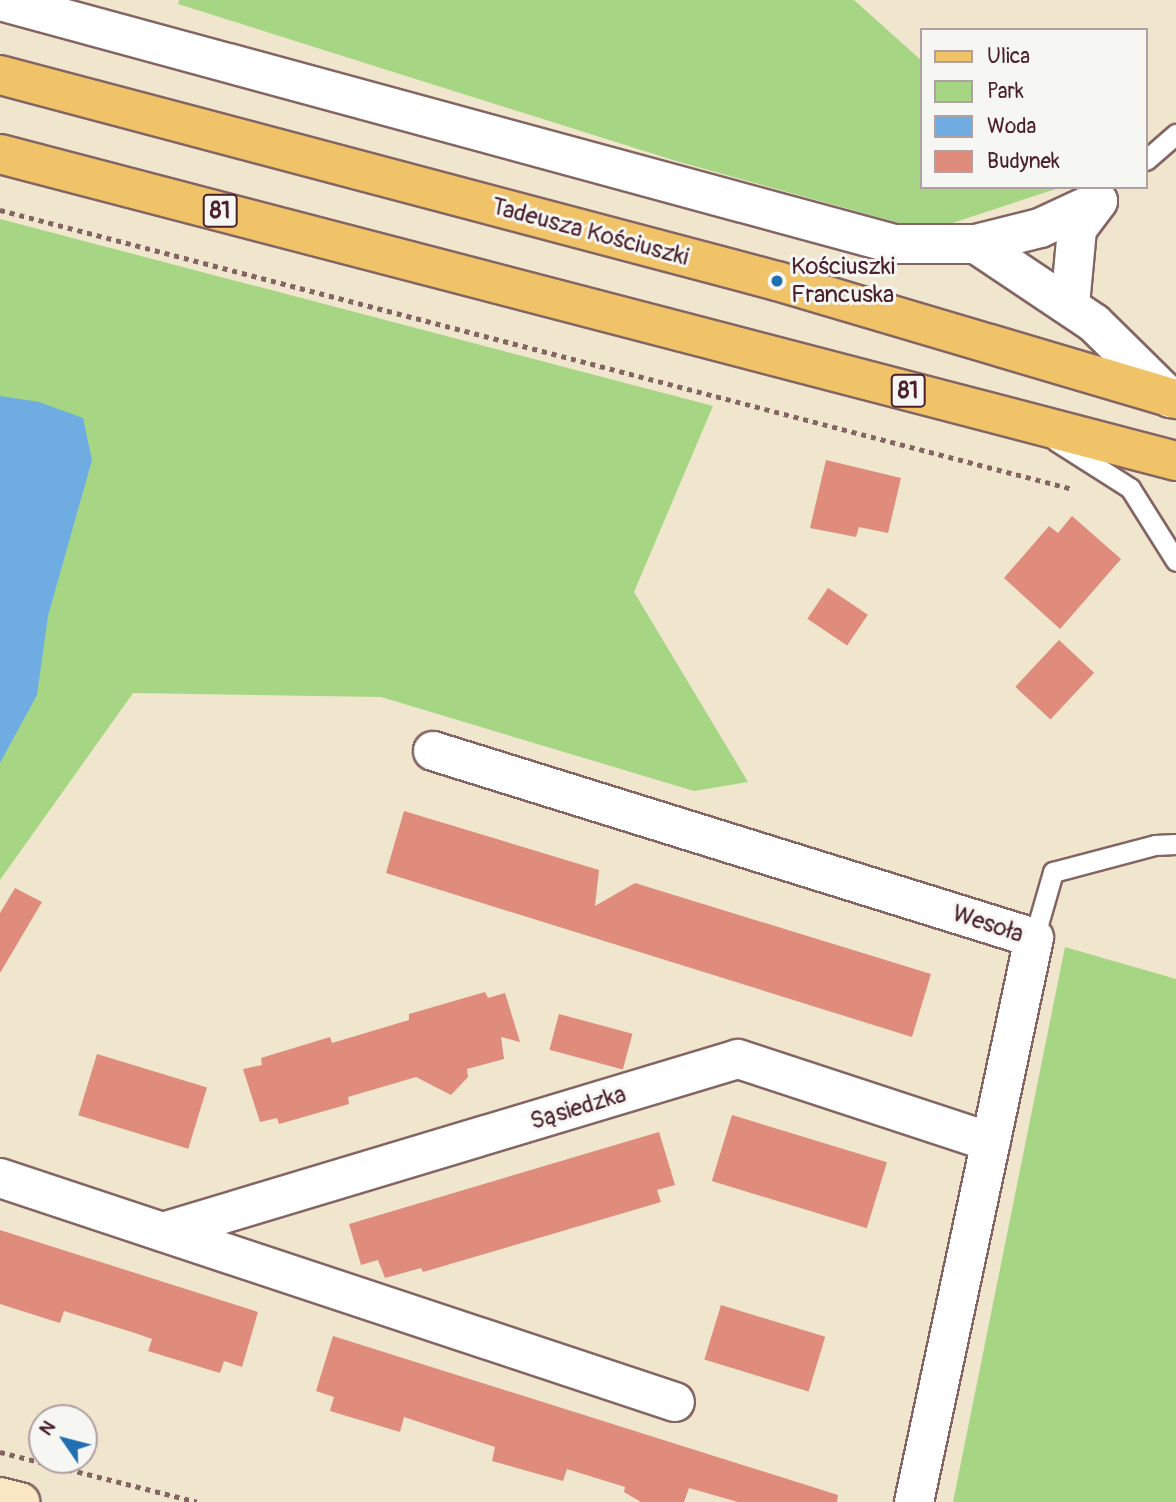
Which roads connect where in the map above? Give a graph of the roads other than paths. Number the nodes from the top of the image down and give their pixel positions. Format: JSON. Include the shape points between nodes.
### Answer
{"nodes":[{"id":1,"x":0,"y":1,"type":"edge"},
{"id":2,"x":0,"y":75,"type":"edge"},
{"id":3,"x":1176,"y":134,"type":"edge"},
{"id":4,"x":0,"y":154,"type":"edge"},
{"id":5,"x":1148,"y":158,"type":"edge"},
{"id":6,"x":1106,"y":194,"type":"edge"},
{"id":7,"x":976,"y":244,"type":"junction"},
{"id":8,"x":1070,"y":305,"type":"junction"},
{"id":9,"x":1173,"y":399,"type":"edge"},
{"id":10,"x":1026,"y":422,"type":"junction"},
{"id":11,"x":1176,"y":461,"type":"edge"},
{"id":12,"x":1176,"y":561,"type":"edge"},
{"id":13,"x":433,"y":751,"type":"dead end"},
{"id":14,"x":1176,"y":844,"type":"edge"},
{"id":15,"x":1034,"y":939,"type":"junction"},
{"id":16,"x":991,"y":1142,"type":"junction"},
{"id":17,"x":0,"y":1178,"type":"edge"},
{"id":18,"x":163,"y":1232,"type":"junction"},
{"id":19,"x":675,"y":1402,"type":"dead end"},
{"id":20,"x":0,"y":1497,"type":"edge"},
{"id":21,"x":20,"y":1502,"type":"edge"},
{"id":22,"x":914,"y":1502,"type":"edge"}],
"edges":[{"from":1,"to":7,"type":"street","via":[[894,244]]},
{"from":2,"to":9,"type":"main road","name":"Tadeusza Kościuszki","via":[[777,281]]},
{"from":3,"to":5,"type":"lane"},
{"from":4,"to":10,"type":"main road","number":"81"},
{"from":6,"to":7,"type":"street","via":[[1040,228]]},
{"from":6,"to":8,"type":"street","via":[[1077,229]]},
{"from":7,"to":8,"type":"street"},
{"from":8,"to":9,"type":"street"},
{"from":10,"to":11,"type":"main road","number":"81"},
{"from":10,"to":12,"type":"lane","via":[[1130,488]]},
{"from":13,"to":15,"type":"street","name":"Wesoła"},
{"from":14,"to":15,"type":"lane","via":[[1155,845],[1053,872]]},
{"from":15,"to":16,"type":"street","name":"Wesoła"},
{"from":16,"to":18,"type":"street","name":"Sąsiedzka","via":[[738,1059]]},
{"from":16,"to":22,"type":"street","name":"Wesoła"},
{"from":17,"to":18,"type":"street"},
{"from":18,"to":19,"type":"street"},
{"from":20,"to":21,"type":"street"}]}
